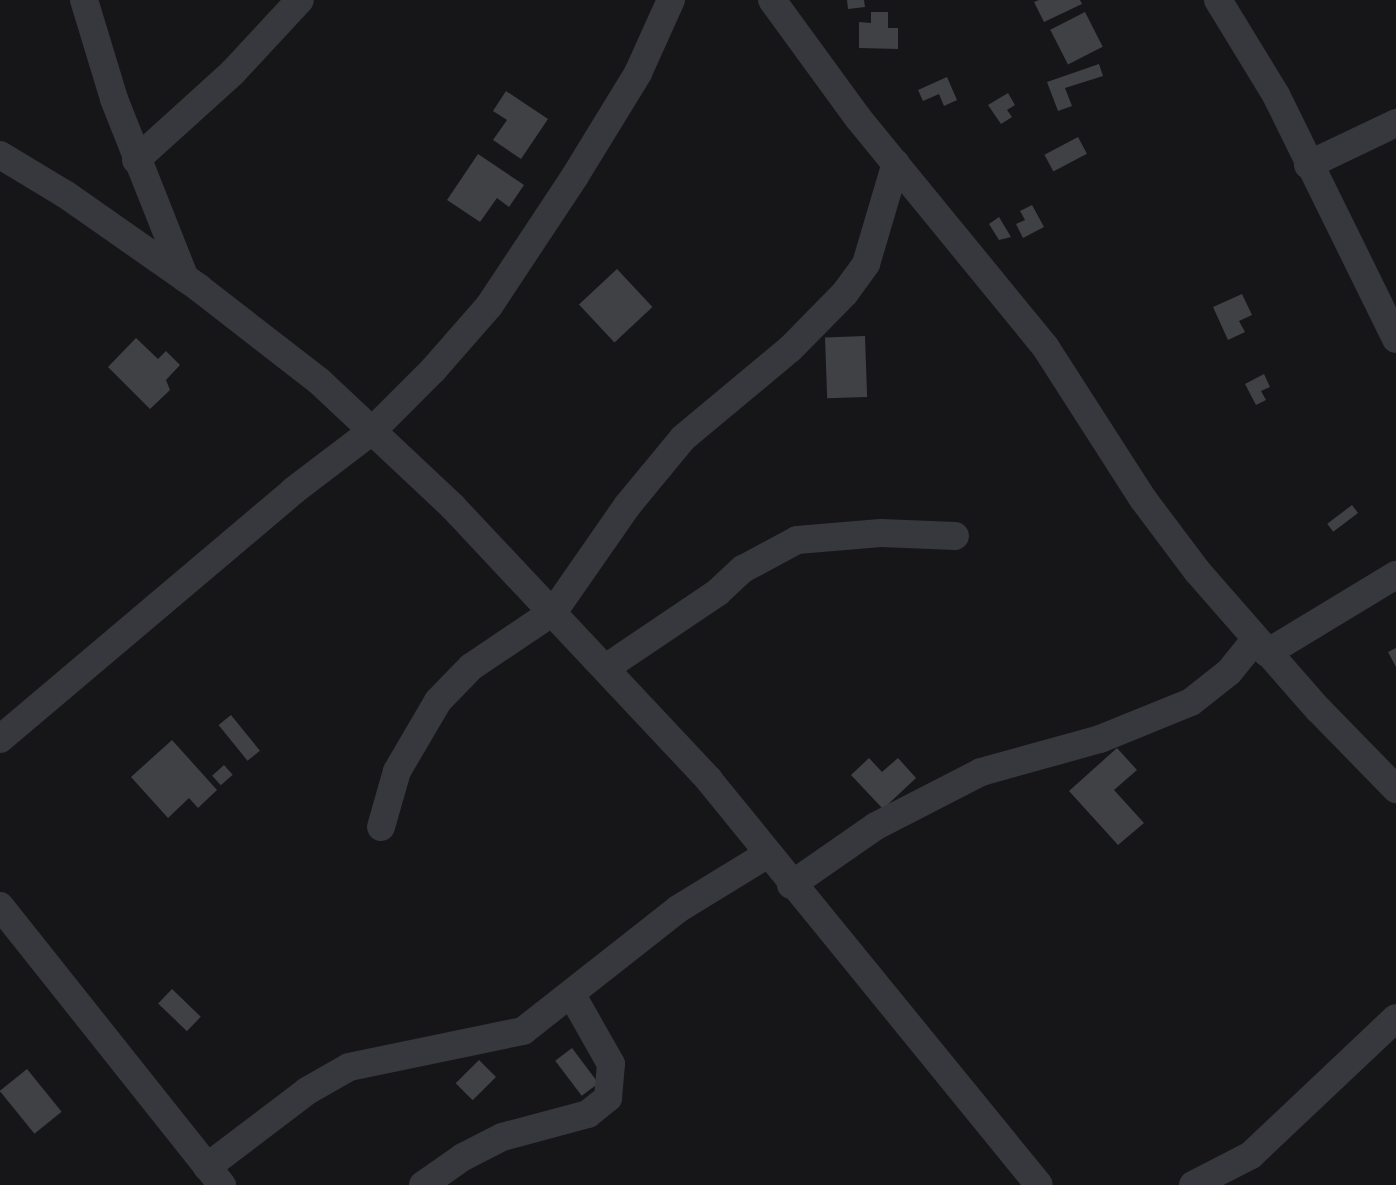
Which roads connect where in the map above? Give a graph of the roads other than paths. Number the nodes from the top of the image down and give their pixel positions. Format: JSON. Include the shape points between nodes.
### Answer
{"nodes":[{"id":1,"x":84,"y":0,"type":"edge"},
{"id":2,"x":300,"y":0,"type":"edge"},
{"id":3,"x":671,"y":0,"type":"edge"},
{"id":4,"x":772,"y":0,"type":"edge"},
{"id":5,"x":1218,"y":0,"type":"edge"},
{"id":6,"x":1396,"y":123,"type":"edge"},
{"id":7,"x":0,"y":155,"type":"edge"},
{"id":8,"x":136,"y":160,"type":"junction"},
{"id":9,"x":896,"y":163,"type":"junction"},
{"id":10,"x":1308,"y":165,"type":"junction"},
{"id":11,"x":185,"y":278,"type":"junction"},
{"id":12,"x":1396,"y":339,"type":"edge"},
{"id":13,"x":373,"y":430,"type":"junction"},
{"id":14,"x":955,"y":536,"type":"dead end"},
{"id":15,"x":1396,"y":575,"type":"edge"},
{"id":16,"x":554,"y":611,"type":"junction"},
{"id":17,"x":1261,"y":646,"type":"junction"},
{"id":18,"x":607,"y":667,"type":"junction"},
{"id":19,"x":0,"y":739,"type":"edge"},
{"id":20,"x":1396,"y":789,"type":"edge"},
{"id":21,"x":381,"y":827,"type":"dead end"},
{"id":22,"x":766,"y":855,"type":"junction"},
{"id":23,"x":791,"y":885,"type":"junction"},
{"id":24,"x":0,"y":906,"type":"edge"},
{"id":25,"x":572,"y":995,"type":"junction"},
{"id":26,"x":1396,"y":1018,"type":"edge"},
{"id":27,"x":214,"y":1176,"type":"edge"},
{"id":28,"x":423,"y":1185,"type":"edge"},
{"id":29,"x":1039,"y":1185,"type":"edge"},
{"id":30,"x":1194,"y":1185,"type":"edge"}],
"edges":[{"from":1,"to":8,"type":"street"},
{"from":2,"to":8,"type":"street","via":[[233,72]]},
{"from":3,"to":13,"type":"street","via":[[638,73],[489,306]]},
{"from":4,"to":9,"type":"street"},
{"from":5,"to":10,"type":"street","via":[[1276,95]]},
{"from":6,"to":10,"type":"street"},
{"from":7,"to":11,"type":"street","via":[[65,194]]},
{"from":8,"to":11,"type":"street"},
{"from":9,"to":16,"type":"street","via":[[866,264],[845,293],[790,349],[683,438],[627,506]]},
{"from":9,"to":17,"type":"street","via":[[1046,348],[1143,499]]},
{"from":10,"to":12,"type":"street"},
{"from":11,"to":13,"type":"street","via":[[319,381]]},
{"from":13,"to":16,"type":"street"},
{"from":13,"to":19,"type":"street","via":[[293,491]]},
{"from":14,"to":18,"type":"street","via":[[880,533],[797,540],[743,569],[718,592]]},
{"from":15,"to":17,"type":"street"},
{"from":16,"to":18,"type":"street"},
{"from":16,"to":21,"type":"street","via":[[472,667],[438,701],[397,771]]},
{"from":17,"to":20,"type":"street"},
{"from":17,"to":23,"type":"street","via":[[1191,702],[1100,739],[981,772],[876,826]]},
{"from":18,"to":22,"type":"street","via":[[709,780]]},
{"from":22,"to":23,"type":"street"},
{"from":22,"to":25,"type":"street","via":[[678,909]]},
{"from":23,"to":29,"type":"street"},
{"from":24,"to":27,"type":"street"},
{"from":25,"to":27,"type":"street","via":[[523,1032],[349,1067],[307,1091]]},
{"from":25,"to":28,"type":"street","via":[[611,1064],[608,1098],[588,1114],[502,1137],[463,1157]]},
{"from":26,"to":30,"type":"street","via":[[1251,1155]]}]}
